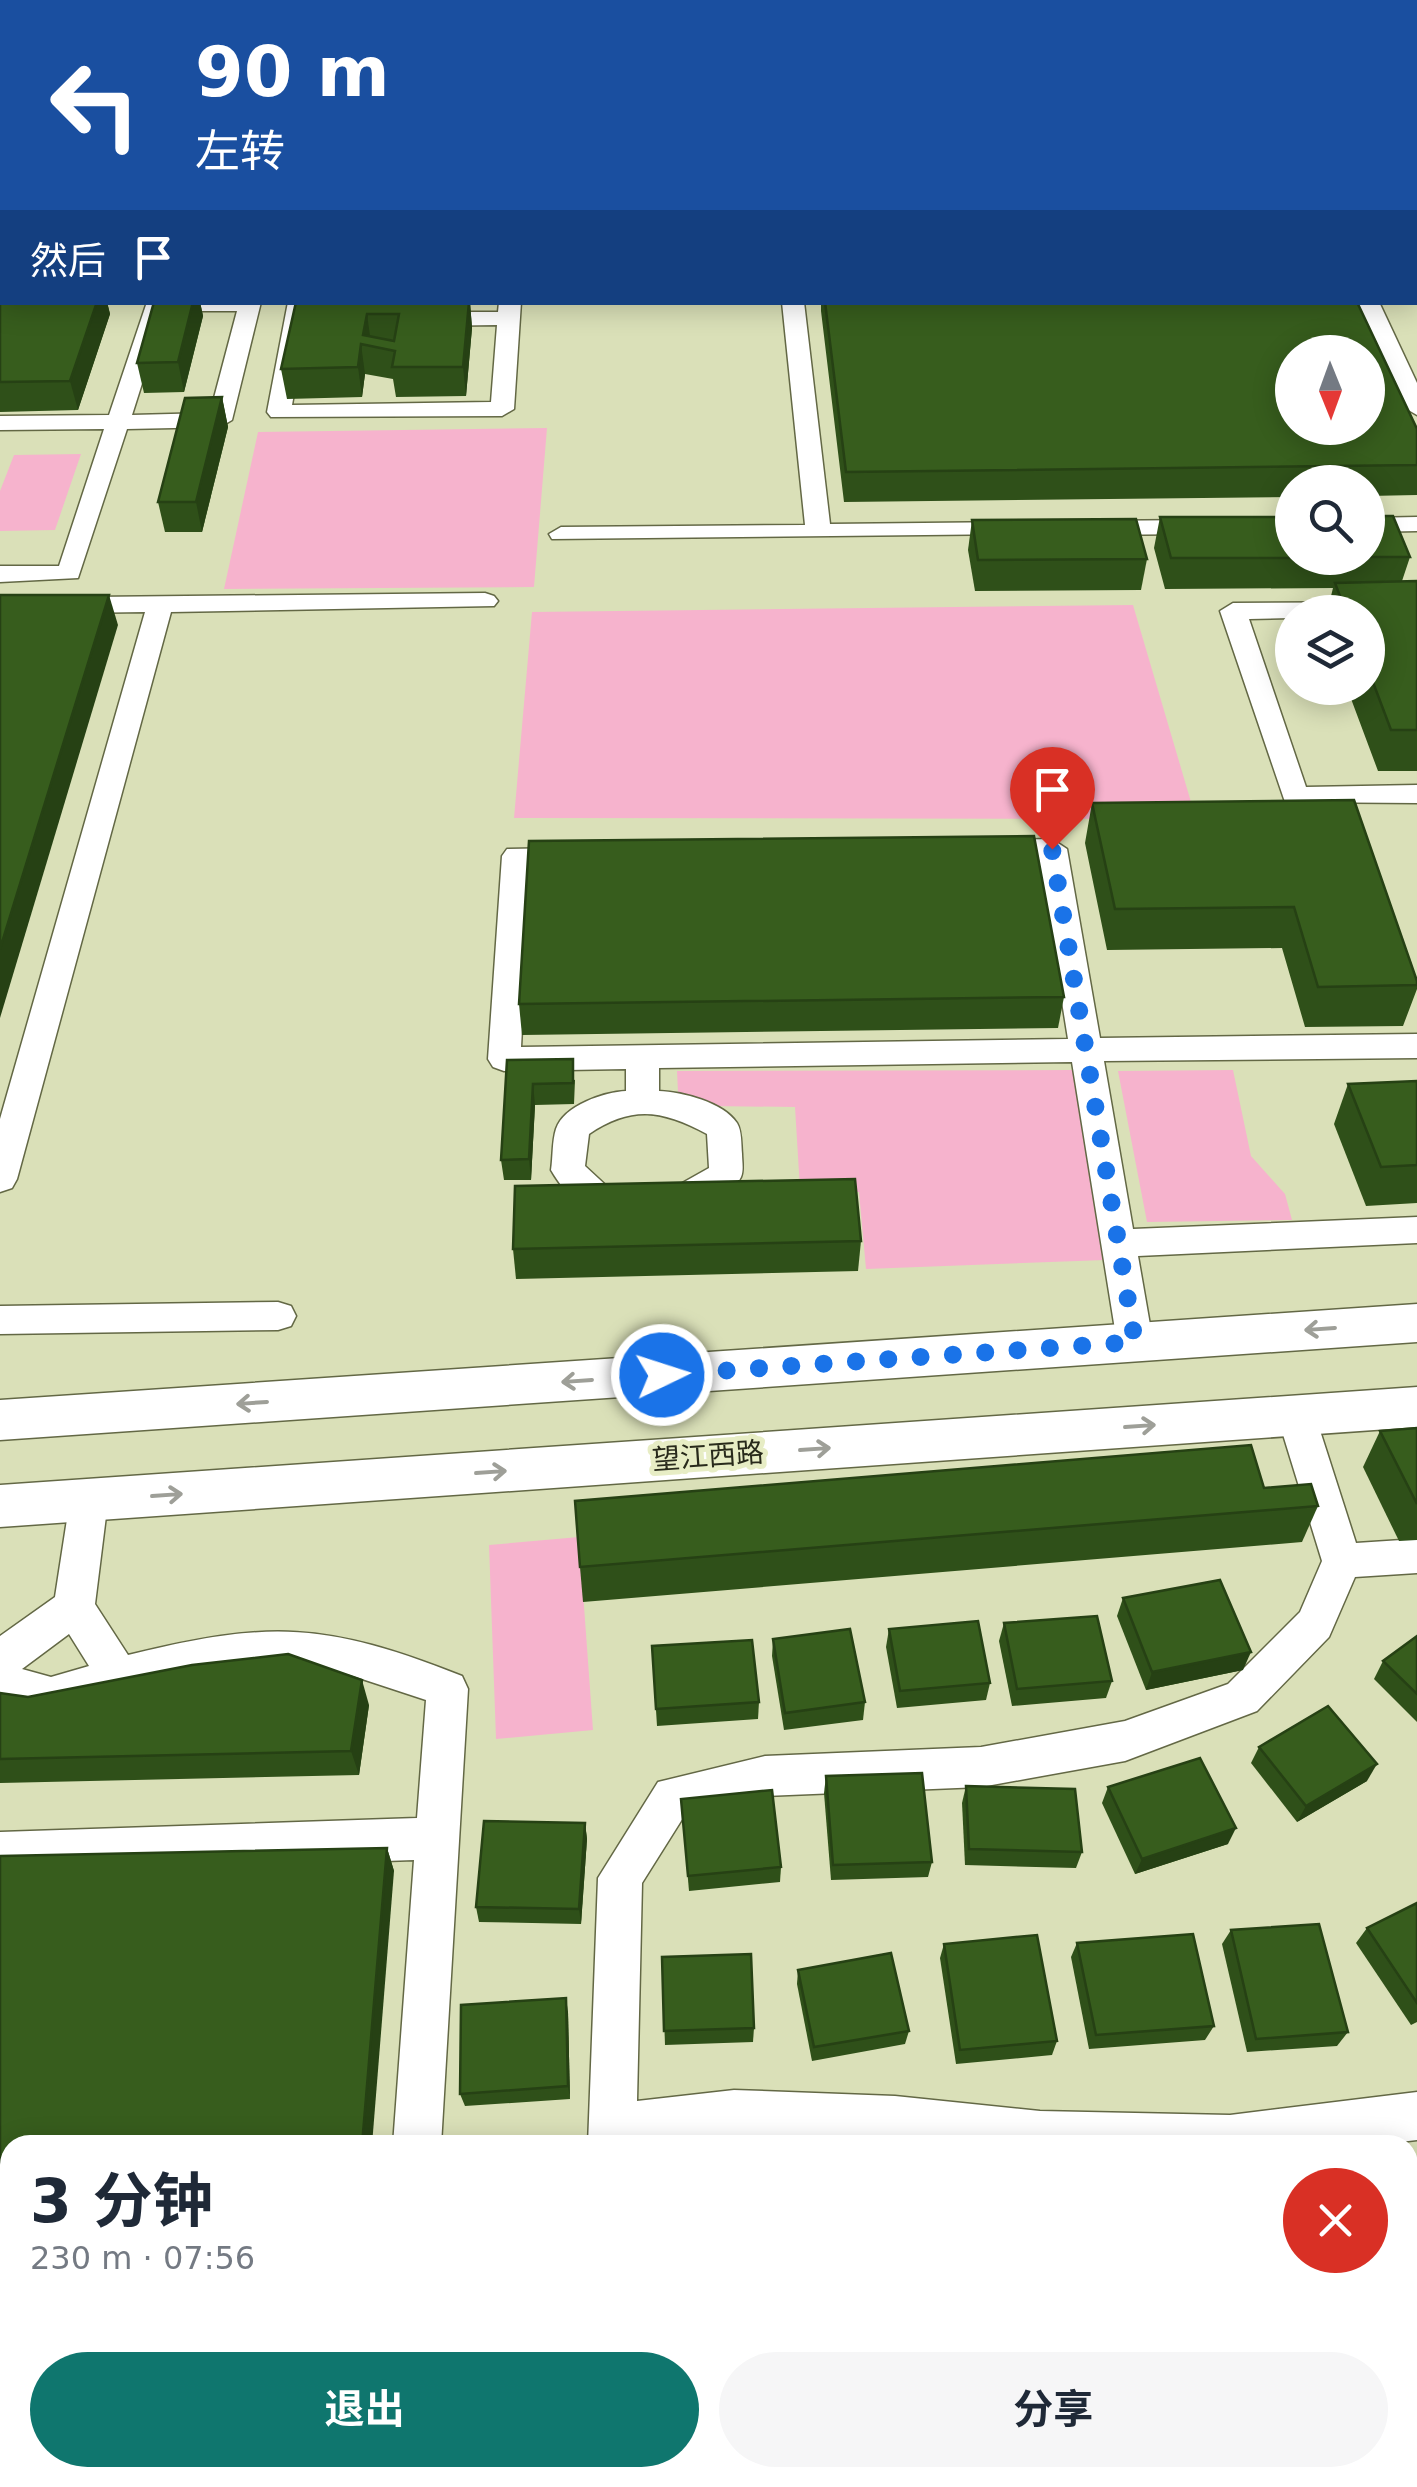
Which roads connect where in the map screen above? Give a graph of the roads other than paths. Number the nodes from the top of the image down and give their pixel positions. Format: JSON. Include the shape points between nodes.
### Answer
{"nodes":[{"id":1,"x":156,"y":305,"type":"edge"},
{"id":2,"x":249,"y":305,"type":"edge"},
{"id":3,"x":794,"y":305,"type":"edge"},
{"id":4,"x":1369,"y":305,"type":"edge"},
{"id":5,"x":510,"y":310,"type":"edge"},
{"id":6,"x":304,"y":314,"type":"edge"},
{"id":7,"x":393,"y":319,"type":"edge"},
{"id":8,"x":1417,"y":408,"type":"edge"},
{"id":9,"x":118,"y":422,"type":"junction"},
{"id":10,"x":0,"y":423,"type":"edge"},
{"id":11,"x":1417,"y":524,"type":"edge"},
{"id":12,"x":1385,"y":525,"type":"edge"},
{"id":13,"x":1275,"y":526,"type":"edge"},
{"id":14,"x":1036,"y":529,"type":"edge"},
{"id":15,"x":1075,"y":529,"type":"edge"},
{"id":16,"x":818,"y":532,"type":"junction"},
{"id":17,"x":561,"y":534,"type":"dead end"},
{"id":18,"x":0,"y":574,"type":"edge"},
{"id":19,"x":486,"y":600,"type":"dead end"},
{"id":20,"x":160,"y":604,"type":"junction"},
{"id":21,"x":0,"y":606,"type":"edge"},
{"id":22,"x":1417,"y":610,"type":"edge"},
{"id":23,"x":1417,"y":794,"type":"edge"},
{"id":24,"x":1417,"y":1046,"type":"edge"},
{"id":25,"x":1086,"y":1050,"type":"junction"},
{"id":26,"x":642,"y":1056,"type":"junction"},
{"id":27,"x":643,"y":1103,"type":"junction"},
{"id":28,"x":0,"y":1179,"type":"edge"},
{"id":29,"x":1417,"y":1230,"type":"edge"},
{"id":30,"x":1118,"y":1243,"type":"junction"},
{"id":31,"x":278,"y":1316,"type":"dead end"},
{"id":32,"x":0,"y":1320,"type":"edge"},
{"id":33,"x":1417,"y":1322,"type":"edge"},
{"id":34,"x":1135,"y":1342,"type":"junction"},
{"id":35,"x":1417,"y":1407,"type":"edge"},
{"id":36,"x":1296,"y":1415,"type":"junction"},
{"id":37,"x":0,"y":1420,"type":"edge"},
{"id":38,"x":89,"y":1500,"type":"junction"},
{"id":39,"x":0,"y":1506,"type":"edge"},
{"id":40,"x":1417,"y":1556,"type":"edge"},
{"id":41,"x":1342,"y":1561,"type":"junction"},
{"id":42,"x":74,"y":1607,"type":"junction"},
{"id":43,"x":120,"y":1676,"type":"junction"},
{"id":44,"x":1,"y":1682,"type":"edge"},
{"id":45,"x":439,"y":1838,"type":"junction"},
{"id":46,"x":0,"y":1853,"type":"edge"},
{"id":47,"x":1417,"y":2116,"type":"edge"},
{"id":48,"x":418,"y":2135,"type":"edge"},
{"id":49,"x":612,"y":2135,"type":"edge"},
{"id":50,"x":618,"y":2135,"type":"edge"},
{"id":51,"x":1040,"y":2135,"type":"edge"},
{"id":52,"x":1263,"y":2135,"type":"edge"}],
"edges":[{"from":1,"to":9,"type":"street"},
{"from":2,"to":9,"type":"street","via":[[220,420]]},
{"from":3,"to":16,"type":"street"},
{"from":4,"to":8,"type":"street"},
{"from":5,"to":6,"type":"street","via":[[502,408],[278,412]]},
{"from":5,"to":7,"type":"street"},
{"from":9,"to":10,"type":"street"},
{"from":9,"to":18,"type":"street","via":[[69,573]]},
{"from":11,"to":12,"type":"street"},
{"from":13,"to":15,"type":"street"},
{"from":14,"to":16,"type":"street"},
{"from":16,"to":17,"type":"street"},
{"from":19,"to":20,"type":"street"},
{"from":20,"to":21,"type":"street"},
{"from":20,"to":28,"type":"street"},
{"from":22,"to":23,"type":"street","via":[[1233,611],[1294,796]]},
{"from":24,"to":25,"type":"street"},
{"from":25,"to":26,"type":"street"},
{"from":25,"to":26,"type":"street","via":[[1052,849],[517,856],[504,1058]]},
{"from":25,"to":30,"type":"street"},
{"from":26,"to":27,"type":"street"},
{"from":27,"to":27,"type":"street","via":[[609,1104],[572,1128],[568,1170],[604,1204],[681,1204],[726,1172],[724,1128],[679,1104]]},
{"from":29,"to":30,"type":"street"},
{"from":30,"to":34,"type":"street"},
{"from":31,"to":32,"type":"street"},
{"from":33,"to":34,"type":"main road","one_way":true},
{"from":34,"to":37,"type":"main road","one_way":true},
{"from":35,"to":36,"type":"main road","name":"望江西路"},
{"from":38,"to":36,"type":"main road","name":"望江西路","one_way":true},
{"from":36,"to":41,"type":"street"},
{"from":38,"to":39,"type":"main road","name":"望江西路"},
{"from":38,"to":42,"type":"street"},
{"from":40,"to":41,"type":"street"},
{"from":41,"to":49,"type":"street","via":[[1315,1624],[1242,1698],[1124,1741],[981,1767],[765,1776],[673,1796],[620,1878]]},
{"from":42,"to":43,"type":"street"},
{"from":42,"to":44,"type":"street","via":[[2,1659]]},
{"from":43,"to":44,"type":"street","via":[[50,1696]]},
{"from":43,"to":45,"type":"street","via":[[244,1648],[296,1648],[386,1666],[447,1689]]},
{"from":45,"to":46,"type":"street"},
{"from":45,"to":48,"type":"street"},
{"from":47,"to":52,"type":"street"},
{"from":50,"to":51,"type":"street","via":[[734,2114],[895,2120]]}]}
